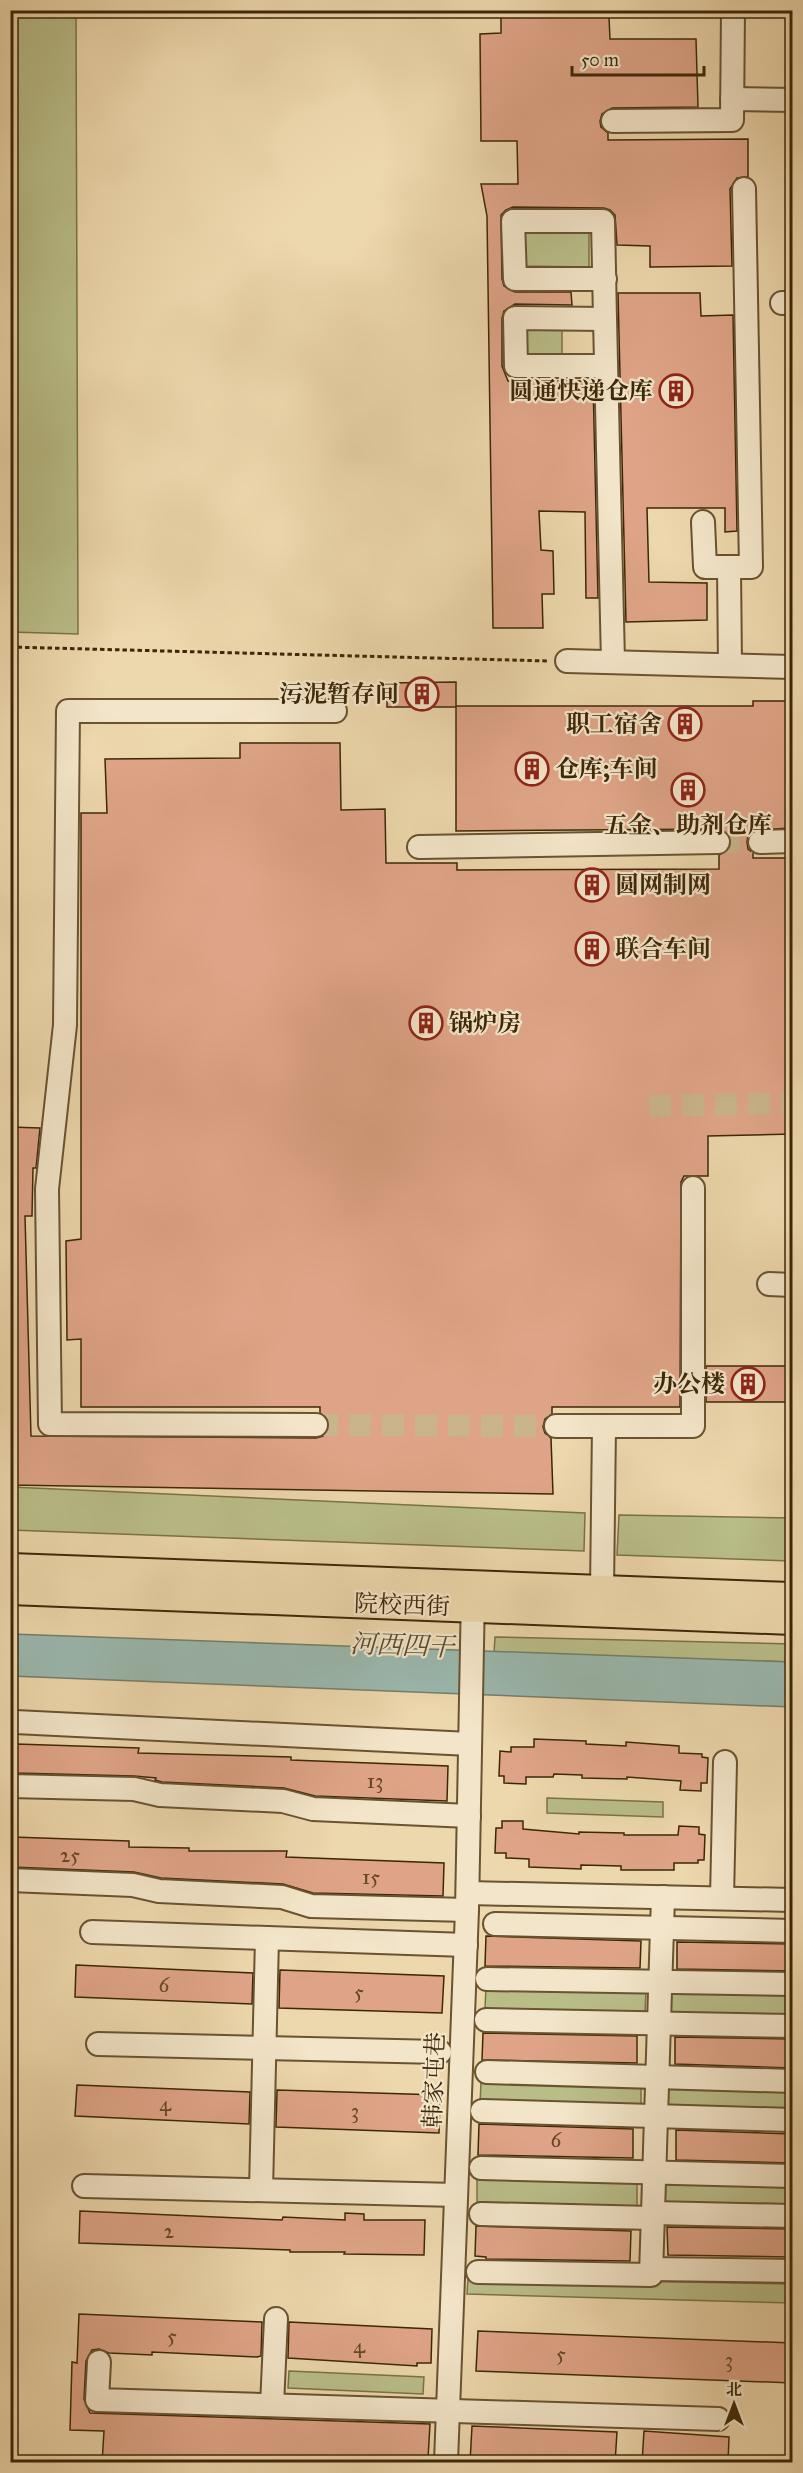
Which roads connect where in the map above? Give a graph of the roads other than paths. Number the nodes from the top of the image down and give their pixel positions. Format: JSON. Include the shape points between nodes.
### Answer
{"nodes":[{"id":1,"x":733,"y":10,"type":"edge"},
{"id":2,"x":732,"y":99,"type":"junction"},
{"id":3,"x":792,"y":100,"type":"edge"},
{"id":4,"x":613,"y":121,"type":"dead end"},
{"id":5,"x":744,"y":189,"type":"dead end"},
{"id":6,"x":604,"y":279,"type":"junction"},
{"id":7,"x":606,"y":318,"type":"junction"},
{"id":8,"x":606,"y":366,"type":"junction"},
{"id":9,"x":703,"y":522,"type":"dead end"},
{"id":10,"x":729,"y":567,"type":"junction"},
{"id":11,"x":567,"y":661,"type":"road end"},
{"id":12,"x":613,"y":662,"type":"junction"},
{"id":13,"x":730,"y":665,"type":"junction"},
{"id":14,"x":792,"y":667,"type":"edge"},
{"id":15,"x":335,"y":711,"type":"dead end"},
{"id":16,"x":792,"y":841,"type":"edge"},
{"id":17,"x":718,"y":842,"type":"tunnel mouth"},
{"id":18,"x":760,"y":842,"type":"tunnel mouth"},
{"id":19,"x":419,"y":847,"type":"dead end"},
{"id":20,"x":693,"y":1188,"type":"dead end"},
{"id":21,"x":769,"y":1284,"type":"dead end"},
{"id":22,"x":792,"y":1285,"type":"edge"},
{"id":23,"x":316,"y":1425,"type":"tunnel mouth"},
{"id":24,"x":556,"y":1426,"type":"tunnel mouth"},
{"id":25,"x":604,"y":1426,"type":"junction"},
{"id":26,"x":10,"y":1568,"type":"edge"},
{"id":27,"x":10,"y":1590,"type":"edge"},
{"id":28,"x":602,"y":1590,"type":"junction"},
{"id":29,"x":473,"y":1596,"type":"junction"},
{"id":30,"x":792,"y":1597,"type":"edge"},
{"id":31,"x":792,"y":1620,"type":"edge"},
{"id":32,"x":15,"y":1722,"type":"dead end"},
{"id":33,"x":470,"y":1744,"type":"junction"},
{"id":34,"x":725,"y":1762,"type":"dead end"},
{"id":35,"x":10,"y":1786,"type":"edge"},
{"id":36,"x":469,"y":1816,"type":"junction"},
{"id":37,"x":10,"y":1880,"type":"edge"},
{"id":38,"x":663,"y":1897,"type":"junction"},
{"id":39,"x":722,"y":1898,"type":"junction"},
{"id":40,"x":792,"y":1900,"type":"edge"},
{"id":41,"x":467,"y":1901,"type":"junction"},
{"id":42,"x":495,"y":1924,"type":"dead end"},
{"id":43,"x":662,"y":1928,"type":"junction"},
{"id":44,"x":792,"y":1931,"type":"edge"},
{"id":45,"x":92,"y":1932,"type":"dead end"},
{"id":46,"x":267,"y":1938,"type":"junction"},
{"id":47,"x":466,"y":1945,"type":"junction"},
{"id":48,"x":488,"y":1979,"type":"dead end"},
{"id":49,"x":660,"y":1982,"type":"junction"},
{"id":50,"x":792,"y":1984,"type":"edge"},
{"id":51,"x":486,"y":2020,"type":"dead end"},
{"id":52,"x":659,"y":2024,"type":"junction"},
{"id":53,"x":792,"y":2026,"type":"edge"},
{"id":54,"x":98,"y":2044,"type":"dead end"},
{"id":55,"x":265,"y":2048,"type":"junction"},
{"id":56,"x":440,"y":2052,"type":"dead end"},
{"id":57,"x":488,"y":2072,"type":"dead end"},
{"id":58,"x":657,"y":2078,"type":"junction"},
{"id":59,"x":792,"y":2082,"type":"edge"},
{"id":60,"x":482,"y":2111,"type":"dead end"},
{"id":61,"x":656,"y":2116,"type":"junction"},
{"id":62,"x":792,"y":2120,"type":"edge"},
{"id":63,"x":481,"y":2168,"type":"dead end"},
{"id":64,"x":654,"y":2173,"type":"junction"},
{"id":65,"x":792,"y":2176,"type":"edge"},
{"id":66,"x":84,"y":2186,"type":"dead end"},
{"id":67,"x":261,"y":2190,"type":"junction"},
{"id":68,"x":456,"y":2195,"type":"junction"},
{"id":69,"x":481,"y":2214,"type":"dead end"},
{"id":70,"x":653,"y":2216,"type":"junction"},
{"id":71,"x":792,"y":2216,"type":"edge"},
{"id":72,"x":651,"y":2269,"type":"junction"},
{"id":73,"x":792,"y":2271,"type":"edge"},
{"id":74,"x":478,"y":2272,"type":"dead end"},
{"id":75,"x":276,"y":2319,"type":"dead end"},
{"id":76,"x":99,"y":2362,"type":"dead end"},
{"id":77,"x":272,"y":2405,"type":"junction"},
{"id":78,"x":448,"y":2410,"type":"junction"},
{"id":79,"x":718,"y":2419,"type":"dead end"},
{"id":80,"x":446,"y":2463,"type":"edge"}],
"edges":[{"from":1,"to":2,"type":"street"},
{"from":2,"to":3,"type":"street"},
{"from":2,"to":4,"type":"street","via":[[732,120]]},
{"from":5,"to":10,"type":"street","via":[[752,567]]},
{"from":6,"to":6,"type":"street","via":[[515,279],[513,221],[603,221]]},
{"from":6,"to":7,"type":"street"},
{"from":7,"to":8,"type":"street"},
{"from":7,"to":8,"type":"street","via":[[515,318],[516,366]]},
{"from":8,"to":12,"type":"street"},
{"from":9,"to":10,"type":"street","via":[[705,567]]},
{"from":10,"to":13,"type":"street"},
{"from":11,"to":12,"type":"street"},
{"from":12,"to":13,"type":"street"},
{"from":13,"to":14,"type":"street"},
{"from":15,"to":23,"type":"street","via":[[68,711],[65,1025],[46,1189],[50,1424]]},
{"from":16,"to":18,"type":"street"},
{"from":17,"to":19,"type":"street"},
{"from":20,"to":25,"type":"street","via":[[693,1426]]},
{"from":21,"to":22,"type":"street"},
{"from":24,"to":25,"type":"street"},
{"from":25,"to":28,"type":"street"},
{"from":26,"to":29,"type":"main road","name":"院校西街"},
{"from":27,"to":29,"type":"main road","name":"院校西街"},
{"from":28,"to":29,"type":"main road","name":"院校西街"},
{"from":28,"to":30,"type":"main road","name":"院校西街"},
{"from":29,"to":31,"type":"main road","name":"院校西街"},
{"from":29,"to":33,"type":"street","name":"韩家屯巷"},
{"from":32,"to":33,"type":"street"},
{"from":33,"to":36,"type":"street","name":"韩家屯巷"},
{"from":34,"to":39,"type":"street"},
{"from":35,"to":36,"type":"street","via":[[134,1789],[283,1801],[313,1809]]},
{"from":36,"to":41,"type":"street","name":"韩家屯巷"},
{"from":37,"to":41,"type":"street","via":[[282,1897],[311,1906]]},
{"from":38,"to":39,"type":"street"},
{"from":38,"to":41,"type":"street"},
{"from":38,"to":43,"type":"street"},
{"from":39,"to":40,"type":"street"},
{"from":41,"to":47,"type":"street","name":"韩家屯巷"},
{"from":42,"to":43,"type":"street"},
{"from":43,"to":44,"type":"street"},
{"from":43,"to":49,"type":"street"},
{"from":45,"to":46,"type":"street"},
{"from":46,"to":47,"type":"street"},
{"from":46,"to":55,"type":"street"},
{"from":47,"to":68,"type":"street","name":"韩家屯巷"},
{"from":48,"to":49,"type":"street"},
{"from":49,"to":50,"type":"street"},
{"from":49,"to":52,"type":"street"},
{"from":51,"to":52,"type":"street"},
{"from":52,"to":53,"type":"street"},
{"from":52,"to":58,"type":"street"},
{"from":54,"to":55,"type":"street"},
{"from":55,"to":56,"type":"street"},
{"from":55,"to":67,"type":"street"},
{"from":57,"to":58,"type":"street"},
{"from":58,"to":59,"type":"street"},
{"from":58,"to":61,"type":"street"},
{"from":60,"to":61,"type":"street"},
{"from":61,"to":62,"type":"street"},
{"from":61,"to":64,"type":"street"},
{"from":63,"to":64,"type":"street"},
{"from":64,"to":65,"type":"street"},
{"from":64,"to":70,"type":"street"},
{"from":66,"to":67,"type":"street"},
{"from":67,"to":68,"type":"street"},
{"from":68,"to":78,"type":"street","name":"韩家屯巷"},
{"from":69,"to":70,"type":"street"},
{"from":70,"to":71,"type":"street"},
{"from":70,"to":72,"type":"street"},
{"from":72,"to":73,"type":"street"},
{"from":72,"to":74,"type":"street","via":[[651,2275]]},
{"from":75,"to":77,"type":"street"},
{"from":76,"to":77,"type":"street","via":[[97,2400]]},
{"from":77,"to":78,"type":"street"},
{"from":78,"to":79,"type":"street"},
{"from":78,"to":80,"type":"street","name":"韩家屯巷"}]}
